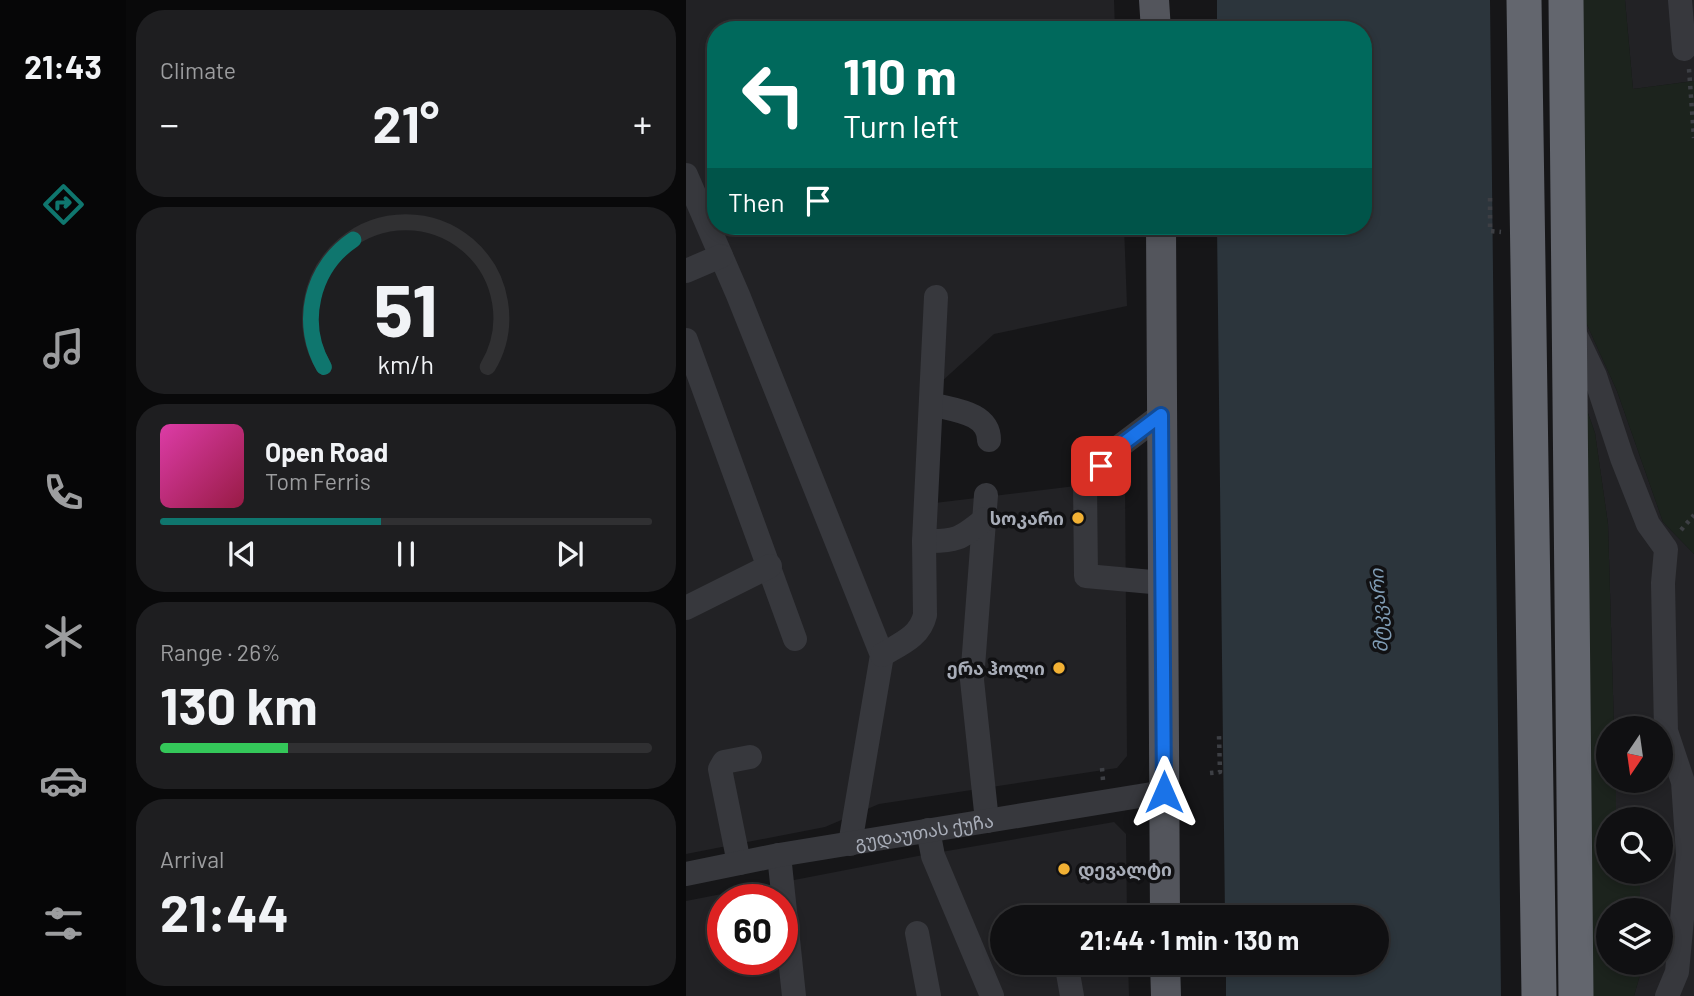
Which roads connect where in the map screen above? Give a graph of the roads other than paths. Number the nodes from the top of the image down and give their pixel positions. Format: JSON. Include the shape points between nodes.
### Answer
{"nodes":[{"id":1,"x":1154,"y":0,"type":"edge"},
{"id":2,"x":1524,"y":0,"type":"edge"},
{"id":3,"x":1566,"y":0,"type":"edge"},
{"id":4,"x":1680,"y":0,"type":"edge"},
{"id":5,"x":1155,"y":21,"type":"edge"},
{"id":6,"x":1686,"y":54,"type":"road end"},
{"id":7,"x":686,"y":175,"type":"edge"},
{"id":8,"x":707,"y":224,"type":"edge"},
{"id":9,"x":712,"y":235,"type":"edge"},
{"id":10,"x":1161,"y":235,"type":"edge"},
{"id":11,"x":721,"y":256,"type":"junction"},
{"id":12,"x":686,"y":271,"type":"edge"},
{"id":13,"x":936,"y":297,"type":"dead end"},
{"id":14,"x":1571,"y":325,"type":"junction"},
{"id":15,"x":686,"y":340,"type":"edge"},
{"id":16,"x":931,"y":404,"type":"junction"},
{"id":17,"x":1161,"y":415,"type":"junction"},
{"id":18,"x":989,"y":440,"type":"dead end"},
{"id":19,"x":924,"y":541,"type":"junction"},
{"id":20,"x":770,"y":566,"type":"junction"},
{"id":21,"x":1163,"y":583,"type":"junction"},
{"id":22,"x":688,"y":599,"type":"edge"},
{"id":23,"x":795,"y":639,"type":"dead end"},
{"id":24,"x":882,"y":656,"type":"junction"},
{"id":25,"x":750,"y":757,"type":"dead end"},
{"id":26,"x":1164,"y":792,"type":"junction"},
{"id":27,"x":987,"y":821,"type":"junction"},
{"id":28,"x":928,"y":830,"type":"junction"},
{"id":29,"x":850,"y":844,"type":"junction"},
{"id":30,"x":779,"y":855,"type":"junction"},
{"id":31,"x":739,"y":863,"type":"junction"},
{"id":32,"x":686,"y":874,"type":"edge"},
{"id":33,"x":1165,"y":905,"type":"edge"},
{"id":34,"x":916,"y":933,"type":"dead end"},
{"id":35,"x":1068,"y":975,"type":"edge"},
{"id":36,"x":1165,"y":975,"type":"edge"},
{"id":37,"x":794,"y":996,"type":"edge"},
{"id":38,"x":929,"y":996,"type":"edge"},
{"id":39,"x":992,"y":996,"type":"edge"},
{"id":40,"x":1072,"y":996,"type":"edge"},
{"id":41,"x":1166,"y":996,"type":"edge"},
{"id":42,"x":1539,"y":996,"type":"edge"},
{"id":43,"x":1576,"y":996,"type":"edge"},
{"id":44,"x":1667,"y":996,"type":"edge"}],
"edges":[{"from":1,"to":5,"type":"main road"},
{"from":2,"to":42,"type":"highway"},
{"from":3,"to":14,"type":"highway"},
{"from":4,"to":6,"type":"street"},
{"from":7,"to":8,"type":"street"},
{"from":9,"to":11,"type":"street"},
{"from":10,"to":17,"type":"main road"},
{"from":11,"to":12,"type":"street"},
{"from":11,"to":24,"type":"street"},
{"from":13,"to":16,"type":"street"},
{"from":14,"to":43,"type":"highway"},
{"from":14,"to":44,"type":"street","via":[[1595,376],[1648,524],[1666,549],[1665,731],[1683,782],[1688,855],[1677,972]]},
{"from":15,"to":20,"type":"street"},
{"from":16,"to":18,"type":"street","via":[[985,423]]},
{"from":16,"to":19,"type":"street"},
{"from":17,"to":21,"type":"main road"},
{"from":17,"to":21,"type":"street","via":[[1116,449],[1085,483],[1085,518],[1086,576]]},
{"from":19,"to":24,"type":"street","via":[[923,625],[916,635]]},
{"from":19,"to":27,"type":"street","via":[[963,538],[985,507],[972,680]]},
{"from":20,"to":22,"type":"street"},
{"from":20,"to":23,"type":"street"},
{"from":21,"to":26,"type":"main road"},
{"from":24,"to":29,"type":"street"},
{"from":25,"to":31,"type":"street","via":[[724,762],[720,769]]},
{"from":26,"to":27,"type":"street","name":"გუდაუთას ქუჩა"},
{"from":26,"to":33,"type":"main road"},
{"from":27,"to":28,"type":"street","name":"გუდაუთას ქუჩა"},
{"from":28,"to":29,"type":"street","name":"გუდაუთას ქუჩა"},
{"from":28,"to":39,"type":"street","via":[[933,856]]},
{"from":29,"to":30,"type":"street","name":"გუდაუთას ქუჩა"},
{"from":30,"to":31,"type":"street","name":"გუდაუთას ქუჩა"},
{"from":30,"to":37,"type":"street"},
{"from":31,"to":32,"type":"street","name":"გუდაუთას ქუჩა"},
{"from":34,"to":38,"type":"street"},
{"from":35,"to":40,"type":"street"},
{"from":36,"to":41,"type":"main road"}]}
